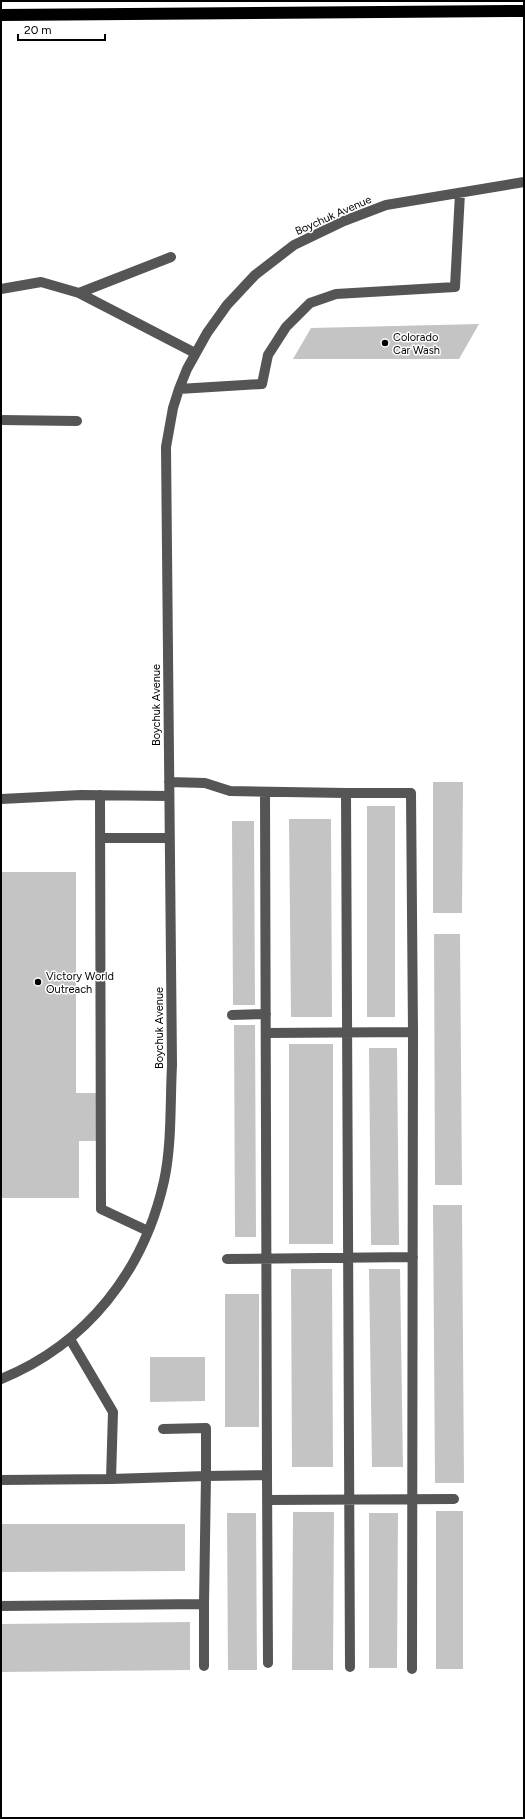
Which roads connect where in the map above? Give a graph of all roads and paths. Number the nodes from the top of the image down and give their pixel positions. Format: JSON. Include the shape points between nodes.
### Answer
{"nodes":[{"id":1,"x":524,"y":11,"type":"edge"},
{"id":2,"x":1,"y":15,"type":"edge"},
{"id":3,"x":524,"y":182,"type":"edge"},
{"id":4,"x":460,"y":193,"type":"junction"},
{"id":5,"x":171,"y":257,"type":"dead end"},
{"id":6,"x":1,"y":289,"type":"edge"},
{"id":7,"x":79,"y":293,"type":"junction"},
{"id":8,"x":195,"y":353,"type":"junction"},
{"id":9,"x":179,"y":389,"type":"junction"},
{"id":10,"x":1,"y":420,"type":"edge"},
{"id":11,"x":77,"y":421,"type":"dead end"},
{"id":12,"x":169,"y":782,"type":"junction"},
{"id":13,"x":265,"y":792,"type":"junction"},
{"id":14,"x":346,"y":793,"type":"junction"},
{"id":15,"x":100,"y":794,"type":"junction"},
{"id":16,"x":169,"y":796,"type":"junction"},
{"id":17,"x":1,"y":799,"type":"edge"},
{"id":18,"x":100,"y":838,"type":"junction"},
{"id":19,"x":169,"y":838,"type":"junction"},
{"id":20,"x":266,"y":1014,"type":"junction"},
{"id":21,"x":232,"y":1015,"type":"dead end"},
{"id":22,"x":347,"y":1032,"type":"junction"},
{"id":23,"x":413,"y":1032,"type":"junction"},
{"id":24,"x":266,"y":1033,"type":"junction"},
{"id":25,"x":148,"y":1231,"type":"junction"},
{"id":26,"x":413,"y":1257,"type":"junction"},
{"id":27,"x":349,"y":1258,"type":"junction"},
{"id":28,"x":227,"y":1259,"type":"dead end"},
{"id":29,"x":266,"y":1259,"type":"junction"},
{"id":30,"x":70,"y":1339,"type":"junction"},
{"id":31,"x":1,"y":1379,"type":"edge"},
{"id":32,"x":163,"y":1429,"type":"dead end"},
{"id":33,"x":267,"y":1475,"type":"junction"},
{"id":34,"x":206,"y":1476,"type":"junction"},
{"id":35,"x":111,"y":1479,"type":"junction"},
{"id":36,"x":1,"y":1480,"type":"edge"},
{"id":37,"x":413,"y":1499,"type":"junction"},
{"id":38,"x":454,"y":1499,"type":"dead end"},
{"id":39,"x":267,"y":1500,"type":"junction"},
{"id":40,"x":350,"y":1500,"type":"junction"},
{"id":41,"x":204,"y":1604,"type":"junction"},
{"id":42,"x":1,"y":1606,"type":"edge"},
{"id":43,"x":268,"y":1662,"type":"dead end"},
{"id":44,"x":204,"y":1666,"type":"dead end"},
{"id":45,"x":350,"y":1667,"type":"dead end"},
{"id":46,"x":412,"y":1669,"type":"dead end"}],
"edges":[{"from":1,"to":2,"type":"highway"},
{"from":3,"to":4,"type":"street","name":"Boychuk Avenue"},
{"from":4,"to":8,"type":"street","name":"Boychuk Avenue","via":[[386,205],[344,221],[294,245],[255,275],[227,305]]},
{"from":4,"to":9,"type":"street","via":[[454,287],[336,294],[310,303],[286,327],[268,355],[262,384]]},
{"from":5,"to":7,"type":"street"},
{"from":6,"to":7,"type":"street","via":[[41,282]]},
{"from":7,"to":8,"type":"street"},
{"from":8,"to":9,"type":"street","name":"Boychuk Avenue"},
{"from":9,"to":12,"type":"street","name":"Boychuk Avenue","via":[[166,447]]},
{"from":10,"to":11,"type":"street"},
{"from":12,"to":13,"type":"street","via":[[205,783],[230,791]]},
{"from":12,"to":16,"type":"street","name":"Boychuk Avenue"},
{"from":13,"to":14,"type":"street"},
{"from":13,"to":20,"type":"street"},
{"from":14,"to":22,"type":"street"},
{"from":14,"to":23,"type":"street","via":[[411,793]]},
{"from":15,"to":16,"type":"street"},
{"from":15,"to":17,"type":"street"},
{"from":15,"to":18,"type":"street"},
{"from":16,"to":19,"type":"street","name":"Boychuk Avenue"},
{"from":18,"to":19,"type":"street"},
{"from":18,"to":25,"type":"street","via":[[101,1208]]},
{"from":19,"to":25,"type":"street","name":"Boychuk Avenue","via":[[172,1065],[169,1138],[164,1180]]},
{"from":20,"to":21,"type":"street"},
{"from":20,"to":24,"type":"street"},
{"from":22,"to":23,"type":"street"},
{"from":22,"to":24,"type":"street"},
{"from":22,"to":27,"type":"street"},
{"from":23,"to":26,"type":"street"},
{"from":24,"to":29,"type":"street"},
{"from":25,"to":30,"type":"street","name":"Boychuk Avenue","via":[[132,1267],[86,1326]]},
{"from":26,"to":27,"type":"street"},
{"from":26,"to":37,"type":"street"},
{"from":27,"to":29,"type":"street"},
{"from":27,"to":40,"type":"street"},
{"from":28,"to":29,"type":"street"},
{"from":29,"to":33,"type":"street"},
{"from":30,"to":31,"type":"street","name":"Boychuk Avenue","via":[[57,1350]]},
{"from":30,"to":35,"type":"street","via":[[113,1412]]},
{"from":32,"to":34,"type":"street","via":[[206,1428]]},
{"from":33,"to":34,"type":"street"},
{"from":33,"to":39,"type":"street"},
{"from":34,"to":35,"type":"street"},
{"from":34,"to":41,"type":"street"},
{"from":35,"to":36,"type":"street"},
{"from":37,"to":38,"type":"street"},
{"from":37,"to":40,"type":"street"},
{"from":37,"to":46,"type":"street"},
{"from":39,"to":40,"type":"street"},
{"from":39,"to":43,"type":"street"},
{"from":40,"to":45,"type":"street"},
{"from":41,"to":42,"type":"street"},
{"from":41,"to":44,"type":"street"}]}
